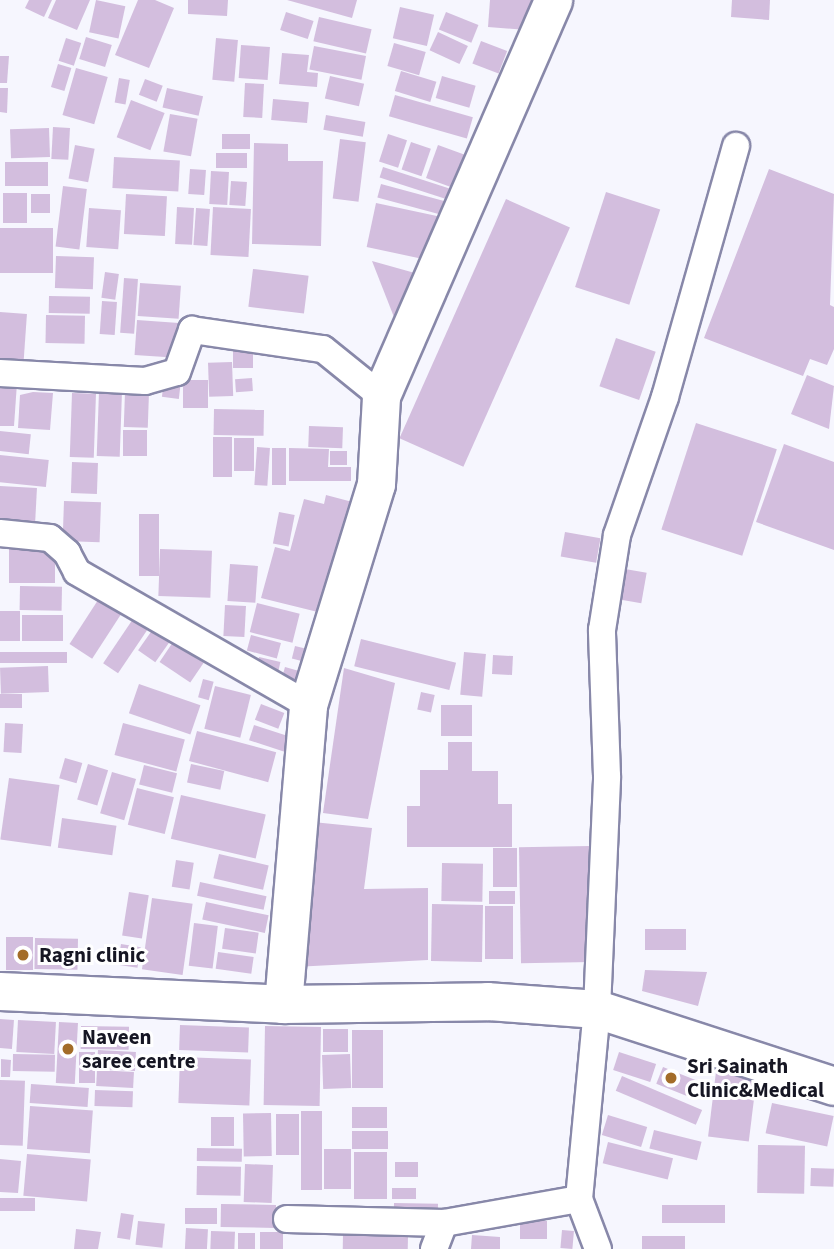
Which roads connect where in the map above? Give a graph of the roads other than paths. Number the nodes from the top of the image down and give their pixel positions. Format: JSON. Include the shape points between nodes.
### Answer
{"nodes":[{"id":1,"x":553,"y":0,"type":"edge"},
{"id":2,"x":736,"y":146,"type":"dead end"},
{"id":3,"x":0,"y":373,"type":"edge"},
{"id":4,"x":381,"y":396,"type":"junction"},
{"id":5,"x":0,"y":533,"type":"edge"},
{"id":6,"x":308,"y":705,"type":"junction"},
{"id":7,"x":0,"y":990,"type":"edge"},
{"id":8,"x":283,"y":1004,"type":"junction"},
{"id":9,"x":597,"y":1009,"type":"junction"},
{"id":10,"x":834,"y":1086,"type":"edge"},
{"id":11,"x":579,"y":1199,"type":"junction"},
{"id":12,"x":287,"y":1219,"type":"dead end"},
{"id":13,"x":444,"y":1223,"type":"junction"},
{"id":14,"x":434,"y":1249,"type":"edge"},
{"id":15,"x":598,"y":1249,"type":"edge"}],
"edges":[{"from":1,"to":4,"type":"street"},
{"from":2,"to":9,"type":"street","via":[[665,397],[617,535],[602,630],[607,776]]},
{"from":3,"to":4,"type":"street","via":[[145,382],[177,372],[192,330],[323,348]]},
{"from":4,"to":6,"type":"street","via":[[376,484]]},
{"from":5,"to":6,"type":"street","via":[[50,538],[67,552],[77,572]]},
{"from":6,"to":8,"type":"street"},
{"from":7,"to":8,"type":"street"},
{"from":8,"to":9,"type":"street","via":[[487,1001]]},
{"from":9,"to":10,"type":"street"},
{"from":9,"to":11,"type":"street"},
{"from":11,"to":13,"type":"street"},
{"from":11,"to":15,"type":"street"},
{"from":12,"to":13,"type":"street"},
{"from":13,"to":14,"type":"street"}]}
